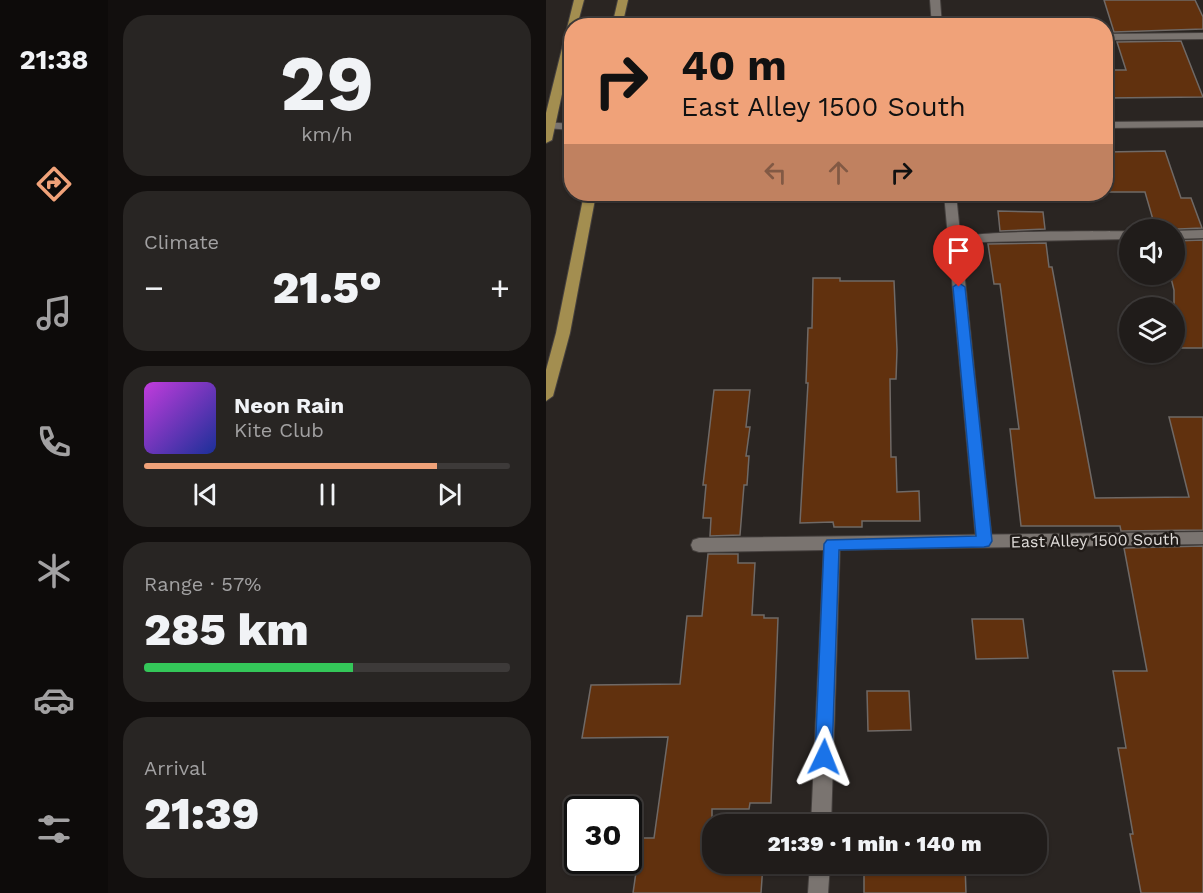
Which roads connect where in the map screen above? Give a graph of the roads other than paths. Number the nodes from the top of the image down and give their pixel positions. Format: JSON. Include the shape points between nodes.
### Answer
{"nodes":[{"id":1,"x":579,"y":0,"type":"edge"},
{"id":2,"x":623,"y":0,"type":"edge"},
{"id":3,"x":935,"y":0,"type":"edge"},
{"id":4,"x":574,"y":18,"type":"edge"},
{"id":5,"x":619,"y":18,"type":"edge"},
{"id":6,"x":936,"y":18,"type":"edge"},
{"id":7,"x":1203,"y":36,"type":"edge"},
{"id":8,"x":1113,"y":37,"type":"edge"},
{"id":9,"x":564,"y":59,"type":"edge"},
{"id":10,"x":1203,"y":124,"type":"edge"},
{"id":11,"x":547,"y":125,"type":"edge"},
{"id":12,"x":1113,"y":125,"type":"edge"},
{"id":13,"x":564,"y":126,"type":"edge"},
{"id":14,"x":546,"y":140,"type":"edge"},
{"id":15,"x":589,"y":201,"type":"edge"},
{"id":16,"x":951,"y":201,"type":"edge"},
{"id":17,"x":1203,"y":234,"type":"edge"},
{"id":18,"x":1119,"y":235,"type":"edge"},
{"id":19,"x":1185,"y":235,"type":"edge"},
{"id":20,"x":955,"y":241,"type":"junction"},
{"id":21,"x":546,"y":396,"type":"edge"},
{"id":22,"x":1203,"y":538,"type":"edge"},
{"id":23,"x":984,"y":541,"type":"junction"},
{"id":24,"x":832,"y":544,"type":"junction"},
{"id":25,"x":699,"y":545,"type":"dead end"},
{"id":26,"x":821,"y":814,"type":"edge"},
{"id":27,"x":819,"y":874,"type":"edge"},
{"id":28,"x":818,"y":893,"type":"edge"}],
"edges":[{"from":1,"to":4,"type":"main road"},
{"from":2,"to":5,"type":"main road"},
{"from":3,"to":6,"type":"street"},
{"from":7,"to":8,"type":"street"},
{"from":9,"to":11,"type":"main road"},
{"from":10,"to":12,"type":"street"},
{"from":11,"to":13,"type":"street"},
{"from":11,"to":14,"type":"main road"},
{"from":15,"to":21,"type":"main road","via":[[566,322]]},
{"from":16,"to":20,"type":"street"},
{"from":17,"to":19,"type":"street"},
{"from":18,"to":20,"type":"street"},
{"from":20,"to":23,"type":"street"},
{"from":22,"to":23,"type":"street","name":"East Alley 1500 South"},
{"from":23,"to":24,"type":"street","name":"East Alley 1500 South"},
{"from":24,"to":25,"type":"street","name":"East Alley 1500 South"},
{"from":24,"to":26,"type":"street"},
{"from":27,"to":28,"type":"street"}]}
